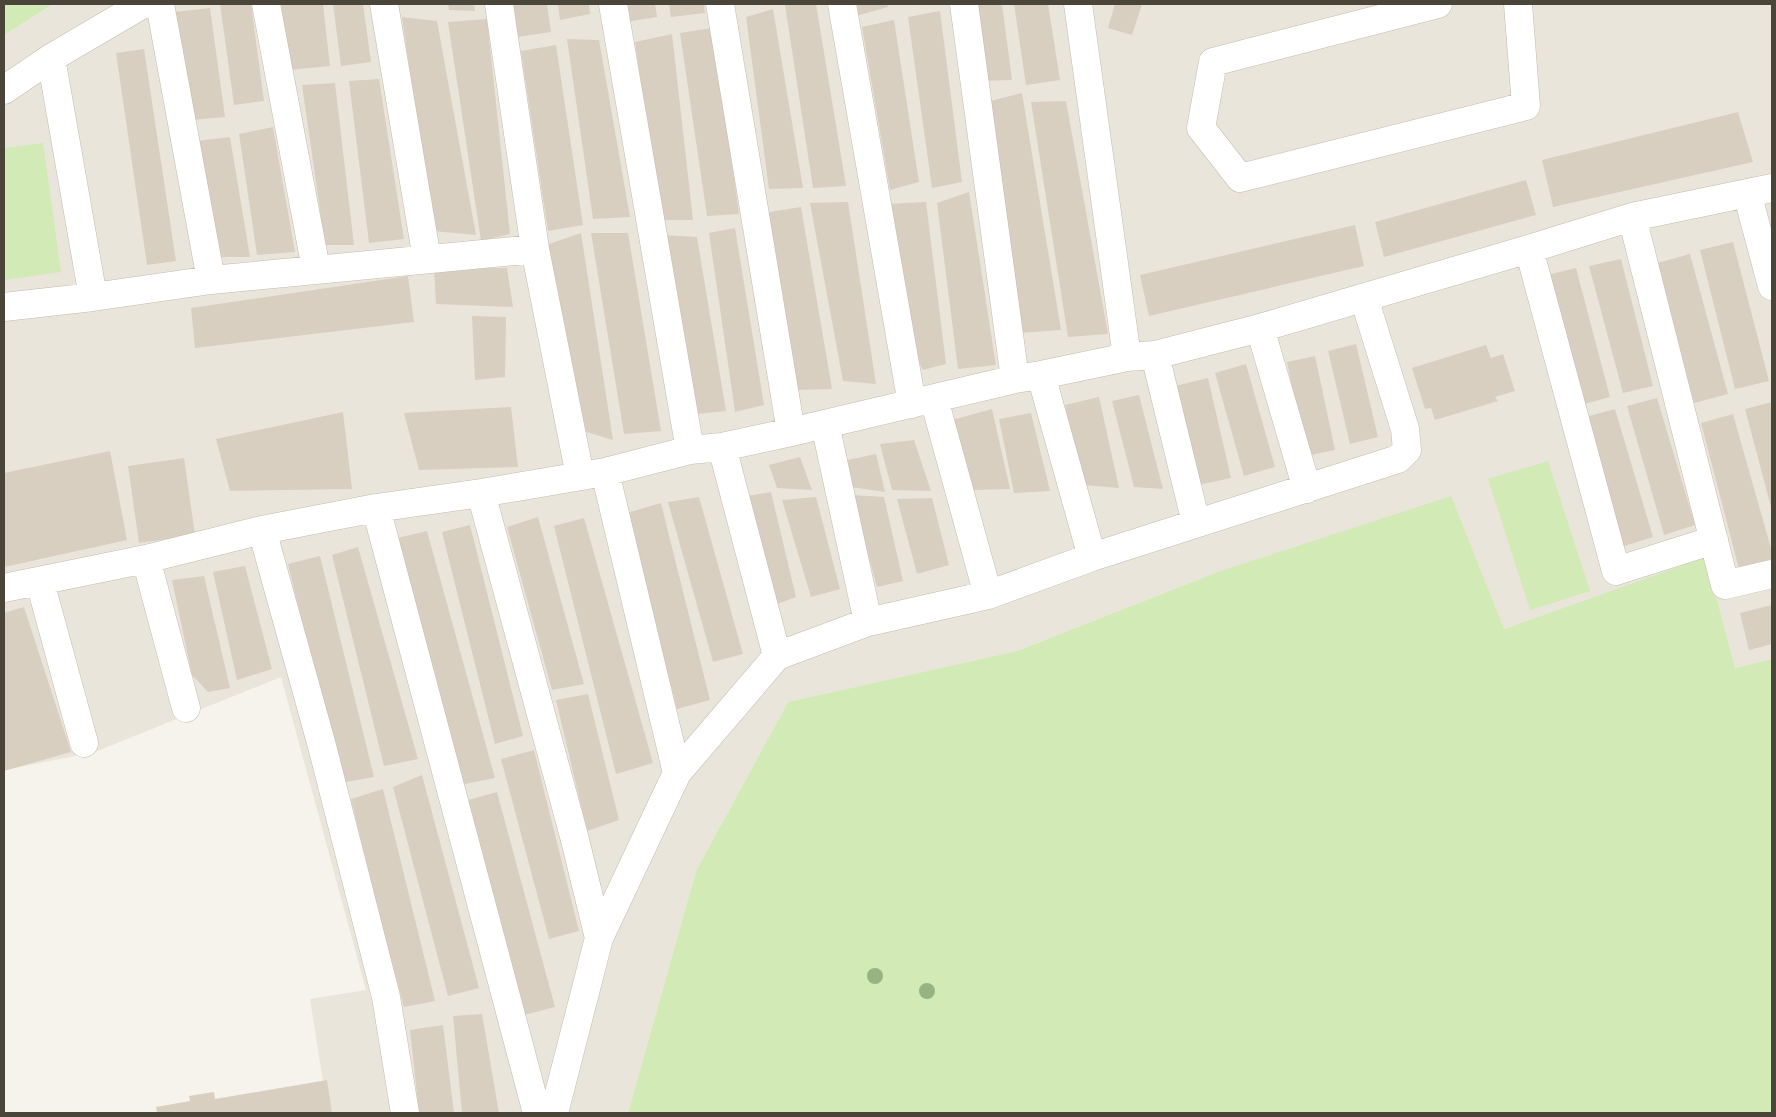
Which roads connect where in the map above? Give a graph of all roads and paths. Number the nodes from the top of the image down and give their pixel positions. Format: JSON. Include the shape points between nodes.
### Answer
{"nodes":[{"id":1,"x":143,"y":4,"type":"edge"},
{"id":2,"x":160,"y":4,"type":"edge"},
{"id":3,"x":266,"y":4,"type":"edge"},
{"id":4,"x":384,"y":4,"type":"edge"},
{"id":5,"x":499,"y":4,"type":"edge"},
{"id":6,"x":613,"y":4,"type":"edge"},
{"id":7,"x":720,"y":4,"type":"edge"},
{"id":8,"x":842,"y":4,"type":"edge"},
{"id":9,"x":964,"y":4,"type":"edge"},
{"id":10,"x":1078,"y":4,"type":"edge"},
{"id":11,"x":1438,"y":4,"type":"edge"},
{"id":12,"x":1518,"y":4,"type":"edge"},
{"id":13,"x":51,"y":58,"type":"junction"},
{"id":14,"x":4,"y":90,"type":"edge"},
{"id":15,"x":1760,"y":190,"type":"edge"},
{"id":16,"x":1632,"y":217,"type":"junction"},
{"id":17,"x":535,"y":249,"type":"junction"},
{"id":18,"x":1529,"y":250,"type":"junction"},
{"id":19,"x":427,"y":259,"type":"junction"},
{"id":20,"x":316,"y":269,"type":"junction"},
{"id":21,"x":211,"y":280,"type":"junction"},
{"id":22,"x":1772,"y":286,"type":"edge"},
{"id":23,"x":93,"y":297,"type":"junction"},
{"id":24,"x":1364,"y":298,"type":"junction"},
{"id":25,"x":4,"y":307,"type":"edge"},
{"id":26,"x":1260,"y":328,"type":"junction"},
{"id":27,"x":1155,"y":355,"type":"junction"},
{"id":28,"x":1128,"y":357,"type":"junction"},
{"id":29,"x":1028,"y":377,"type":"junction"},
{"id":30,"x":923,"y":401,"type":"junction"},
{"id":31,"x":825,"y":424,"type":"junction"},
{"id":32,"x":791,"y":432,"type":"junction"},
{"id":33,"x":722,"y":447,"type":"junction"},
{"id":34,"x":690,"y":450,"type":"junction"},
{"id":35,"x":593,"y":474,"type":"junction"},
{"id":36,"x":1307,"y":489,"type":"junction"},
{"id":37,"x":481,"y":493,"type":"junction"},
{"id":38,"x":376,"y":508,"type":"junction"},
{"id":39,"x":1196,"y":523,"type":"junction"},
{"id":40,"x":262,"y":530,"type":"junction"},
{"id":41,"x":1714,"y":540,"type":"junction"},
{"id":42,"x":1092,"y":557,"type":"junction"},
{"id":43,"x":146,"y":559,"type":"junction"},
{"id":44,"x":1772,"y":574,"type":"edge"},
{"id":45,"x":40,"y":582,"type":"junction"},
{"id":46,"x":4,"y":588,"type":"edge"},
{"id":47,"x":988,"y":595,"type":"junction"},
{"id":48,"x":868,"y":622,"type":"junction"},
{"id":49,"x":777,"y":656,"type":"junction"},
{"id":50,"x":186,"y":708,"type":"dead end"},
{"id":51,"x":84,"y":743,"type":"dead end"},
{"id":52,"x":677,"y":773,"type":"junction"},
{"id":53,"x":599,"y":938,"type":"junction"},
{"id":54,"x":404,"y":1113,"type":"edge"},
{"id":55,"x":538,"y":1113,"type":"edge"},
{"id":56,"x":554,"y":1113,"type":"edge"}],
"edges":[{"from":1,"to":13,"type":"street"},
{"from":2,"to":21,"type":"street"},
{"from":3,"to":20,"type":"street"},
{"from":4,"to":19,"type":"street"},
{"from":5,"to":17,"type":"street"},
{"from":6,"to":34,"type":"street"},
{"from":7,"to":32,"type":"street"},
{"from":8,"to":30,"type":"street"},
{"from":9,"to":29,"type":"street"},
{"from":10,"to":28,"type":"street"},
{"from":11,"to":12,"type":"street","via":[[1213,62],[1201,128],[1240,178],[1526,106]]},
{"from":13,"to":14,"type":"street"},
{"from":13,"to":23,"type":"street"},
{"from":15,"to":16,"type":"street"},
{"from":15,"to":22,"type":"street"},
{"from":16,"to":18,"type":"street"},
{"from":16,"to":41,"type":"street"},
{"from":17,"to":19,"type":"street"},
{"from":17,"to":35,"type":"street"},
{"from":18,"to":24,"type":"street"},
{"from":18,"to":41,"type":"street","via":[[1616,571]]},
{"from":19,"to":20,"type":"street"},
{"from":20,"to":21,"type":"street"},
{"from":21,"to":23,"type":"street"},
{"from":23,"to":25,"type":"street"},
{"from":24,"to":26,"type":"street"},
{"from":24,"to":36,"type":"street","via":[[1405,429],[1407,450],[1398,459]]},
{"from":26,"to":27,"type":"street"},
{"from":26,"to":36,"type":"street"},
{"from":27,"to":28,"type":"street"},
{"from":27,"to":39,"type":"street"},
{"from":28,"to":29,"type":"street"},
{"from":29,"to":30,"type":"street"},
{"from":29,"to":42,"type":"street"},
{"from":30,"to":31,"type":"street"},
{"from":30,"to":47,"type":"street"},
{"from":31,"to":32,"type":"street"},
{"from":31,"to":48,"type":"street"},
{"from":32,"to":33,"type":"street"},
{"from":33,"to":34,"type":"street"},
{"from":33,"to":49,"type":"street"},
{"from":34,"to":35,"type":"street"},
{"from":35,"to":37,"type":"street"},
{"from":35,"to":52,"type":"street"},
{"from":36,"to":39,"type":"street"},
{"from":37,"to":38,"type":"street"},
{"from":37,"to":53,"type":"street"},
{"from":38,"to":40,"type":"street"},
{"from":38,"to":55,"type":"street"},
{"from":39,"to":42,"type":"street"},
{"from":40,"to":43,"type":"street"},
{"from":40,"to":54,"type":"street","via":[[320,737],[383,987]]},
{"from":41,"to":44,"type":"street","via":[[1725,585]]},
{"from":42,"to":47,"type":"street"},
{"from":43,"to":45,"type":"street"},
{"from":43,"to":50,"type":"street"},
{"from":45,"to":46,"type":"street"},
{"from":45,"to":51,"type":"street"},
{"from":47,"to":48,"type":"street"},
{"from":48,"to":49,"type":"street"},
{"from":49,"to":52,"type":"street"},
{"from":52,"to":53,"type":"street"},
{"from":53,"to":56,"type":"street"}]}
